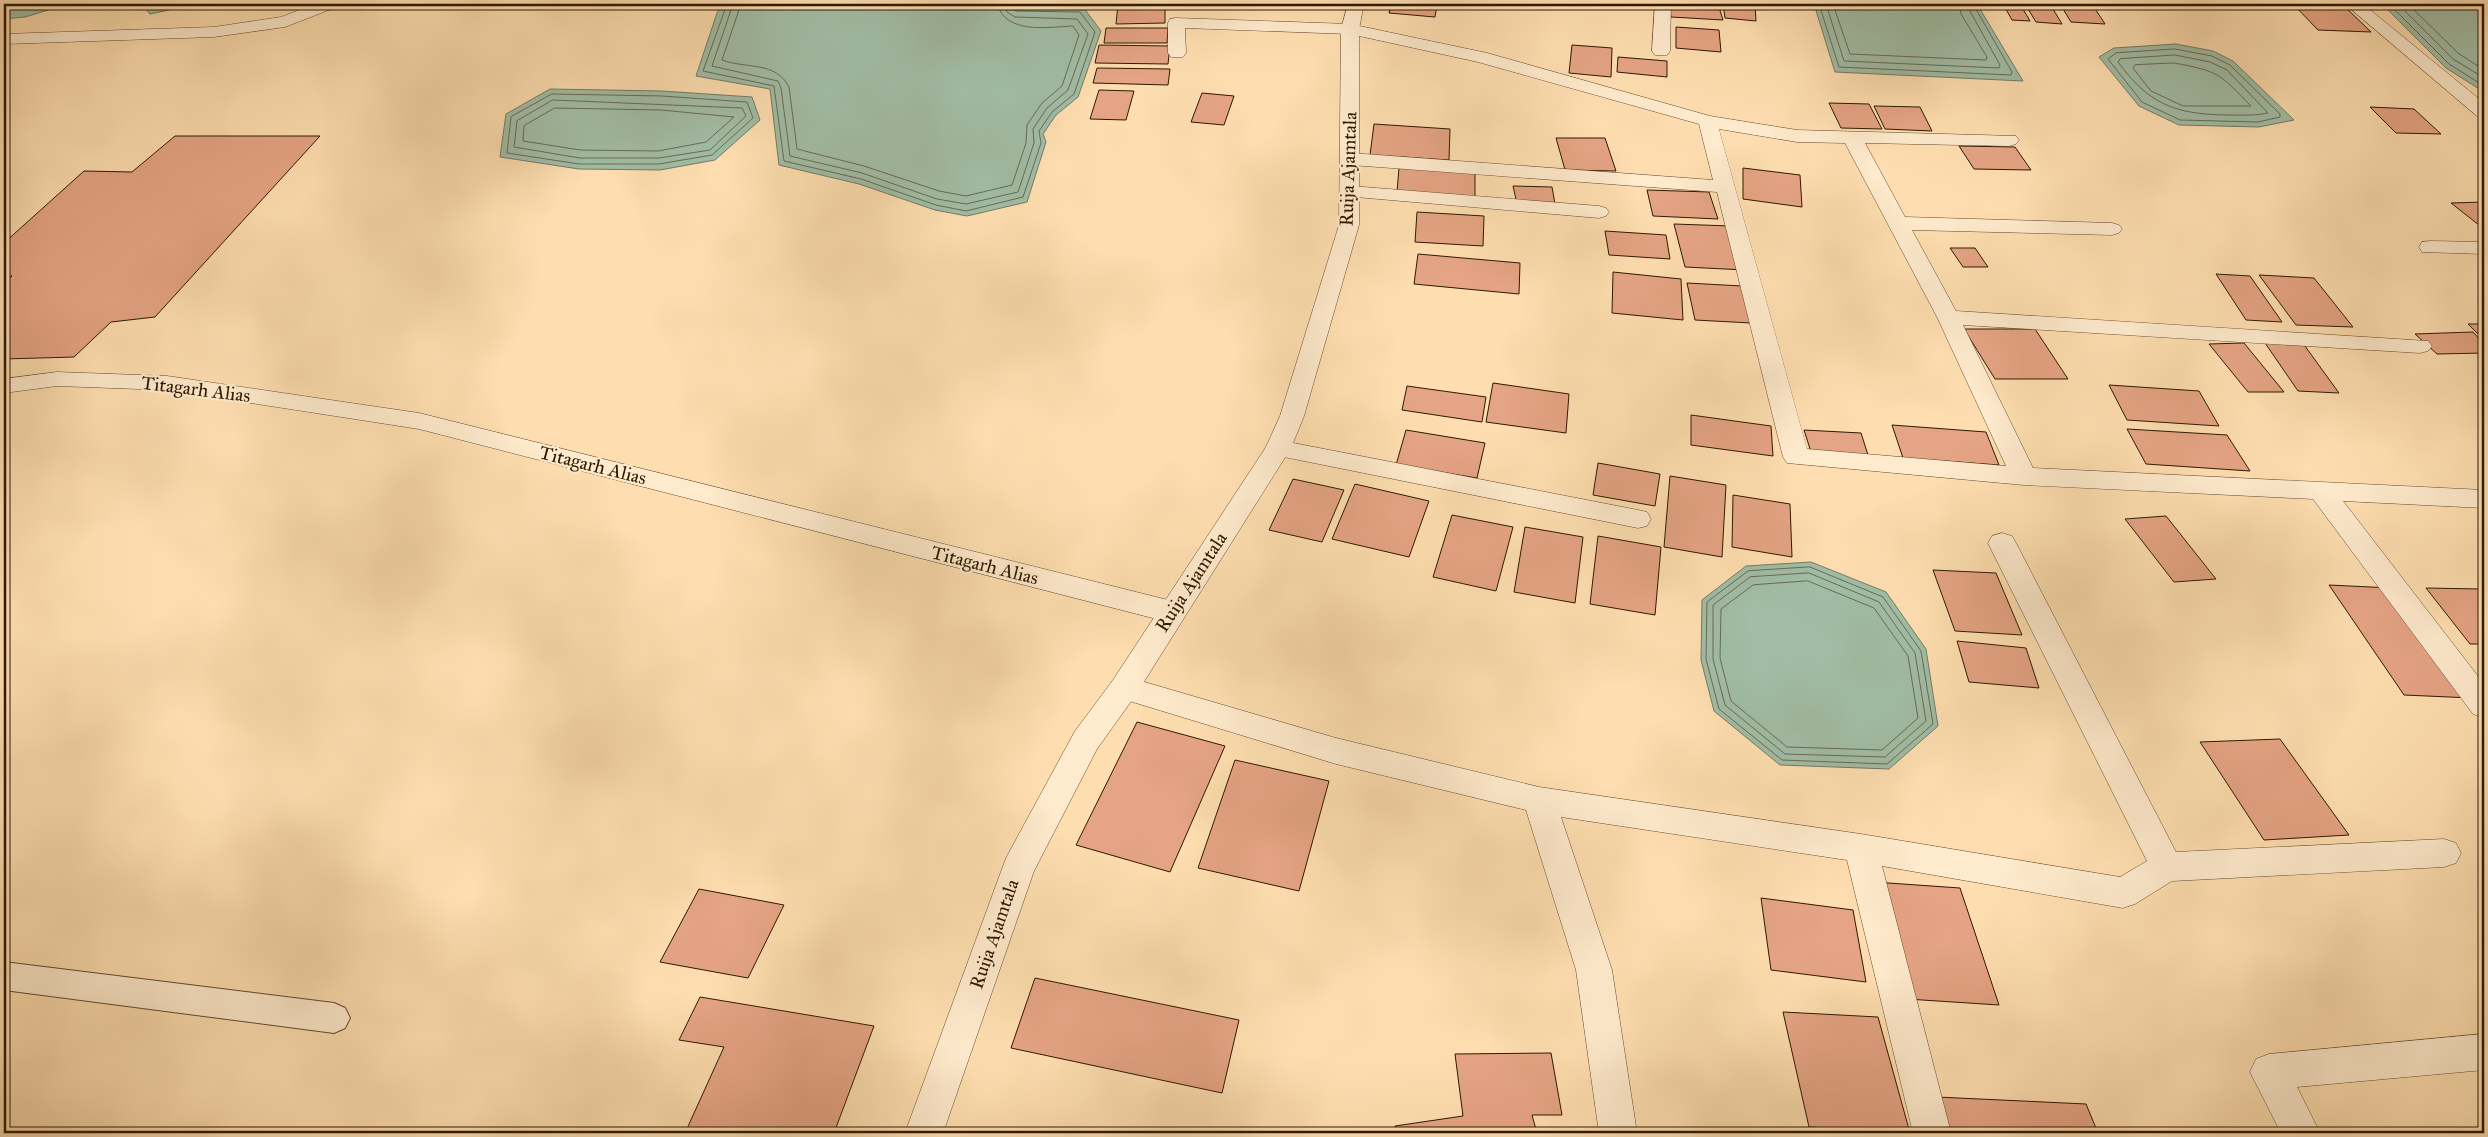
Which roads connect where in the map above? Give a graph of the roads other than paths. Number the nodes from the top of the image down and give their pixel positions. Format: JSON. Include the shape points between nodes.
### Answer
{"nodes":[{"id":1,"x":328,"y":4,"type":"edge"},
{"id":2,"x":1663,"y":4,"type":"edge"},
{"id":3,"x":2353,"y":4,"type":"edge"},
{"id":4,"x":1353,"y":16,"type":"edge"},
{"id":5,"x":4,"y":39,"type":"edge"},
{"id":6,"x":1661,"y":51,"type":"dead end"},
{"id":7,"x":1176,"y":53,"type":"dead end"},
{"id":8,"x":2484,"y":112,"type":"edge"},
{"id":9,"x":1708,"y":121,"type":"junction"},
{"id":10,"x":1852,"y":137,"type":"junction"},
{"id":11,"x":2009,"y":140,"type":"dead end"},
{"id":12,"x":1351,"y":159,"type":"junction"},
{"id":13,"x":1726,"y":188,"type":"junction"},
{"id":14,"x":1351,"y":192,"type":"junction"},
{"id":15,"x":1599,"y":212,"type":"dead end"},
{"id":16,"x":1898,"y":224,"type":"junction"},
{"id":17,"x":2112,"y":229,"type":"dead end"},
{"id":18,"x":2430,"y":247,"type":"dead end"},
{"id":19,"x":2484,"y":248,"type":"edge"},
{"id":20,"x":1948,"y":317,"type":"junction"},
{"id":21,"x":2420,"y":346,"type":"dead end"},
{"id":22,"x":4,"y":386,"type":"edge"},
{"id":23,"x":1278,"y":448,"type":"junction"},
{"id":24,"x":2024,"y":476,"type":"junction"},
{"id":25,"x":2321,"y":491,"type":"junction"},
{"id":26,"x":2484,"y":499,"type":"edge"},
{"id":27,"x":1638,"y":519,"type":"dead end"},
{"id":28,"x":2002,"y":543,"type":"dead end"},
{"id":29,"x":1172,"y":612,"type":"junction"},
{"id":30,"x":1124,"y":688,"type":"junction"},
{"id":31,"x":2484,"y":706,"type":"edge"},
{"id":32,"x":1539,"y":800,"type":"junction"},
{"id":33,"x":1860,"y":848,"type":"junction"},
{"id":34,"x":2444,"y":853,"type":"dead end"},
{"id":35,"x":2167,"y":867,"type":"junction"},
{"id":36,"x":4,"y":976,"type":"edge"},
{"id":37,"x":334,"y":1018,"type":"dead end"},
{"id":38,"x":2484,"y":1052,"type":"edge"},
{"id":39,"x":924,"y":1133,"type":"edge"},
{"id":40,"x":1618,"y":1133,"type":"edge"},
{"id":41,"x":1932,"y":1133,"type":"edge"},
{"id":42,"x":2301,"y":1133,"type":"edge"}],
"edges":[{"from":1,"to":5,"type":"street","via":[[285,22],[214,32]]},
{"from":2,"to":6,"type":"street"},
{"from":3,"to":8,"type":"street"},
{"from":4,"to":7,"type":"street","via":[[1176,23]]},
{"from":4,"to":9,"type":"street","via":[[1481,57]]},
{"from":4,"to":12,"type":"street","name":"Ruija Ajamtala"},
{"from":9,"to":10,"type":"street","via":[[1797,136]]},
{"from":9,"to":13,"type":"street"},
{"from":10,"to":11,"type":"street"},
{"from":10,"to":16,"type":"street"},
{"from":12,"to":13,"type":"street"},
{"from":12,"to":14,"type":"street","name":"Ruija Ajamtala"},
{"from":13,"to":24,"type":"street","via":[[1796,457]]},
{"from":14,"to":15,"type":"street"},
{"from":14,"to":23,"type":"street","name":"Ruija Ajamtala","via":[[1350,225],[1292,416]]},
{"from":16,"to":17,"type":"street"},
{"from":16,"to":20,"type":"street"},
{"from":18,"to":19,"type":"street"},
{"from":20,"to":21,"type":"street"},
{"from":20,"to":24,"type":"street"},
{"from":22,"to":29,"type":"street","name":"Titagarh Alias","via":[[57,379],[167,383],[419,421]]},
{"from":23,"to":27,"type":"street"},
{"from":23,"to":29,"type":"street","name":"Ruija Ajamtala"},
{"from":24,"to":25,"type":"street"},
{"from":25,"to":26,"type":"street"},
{"from":25,"to":31,"type":"street"},
{"from":28,"to":35,"type":"street"},
{"from":29,"to":30,"type":"street","name":"Ruija Ajamtala"},
{"from":30,"to":32,"type":"street","via":[[1336,752]]},
{"from":30,"to":39,"type":"street","name":"Ruija Ajamtala","via":[[1086,740],[1018,868]]},
{"from":32,"to":33,"type":"street"},
{"from":32,"to":40,"type":"street","via":[[1594,970]]},
{"from":33,"to":35,"type":"street","via":[[2123,893]]},
{"from":33,"to":41,"type":"street"},
{"from":34,"to":35,"type":"street"},
{"from":36,"to":37,"type":"lane"},
{"from":38,"to":42,"type":"street","via":[[2269,1072]]}]}
